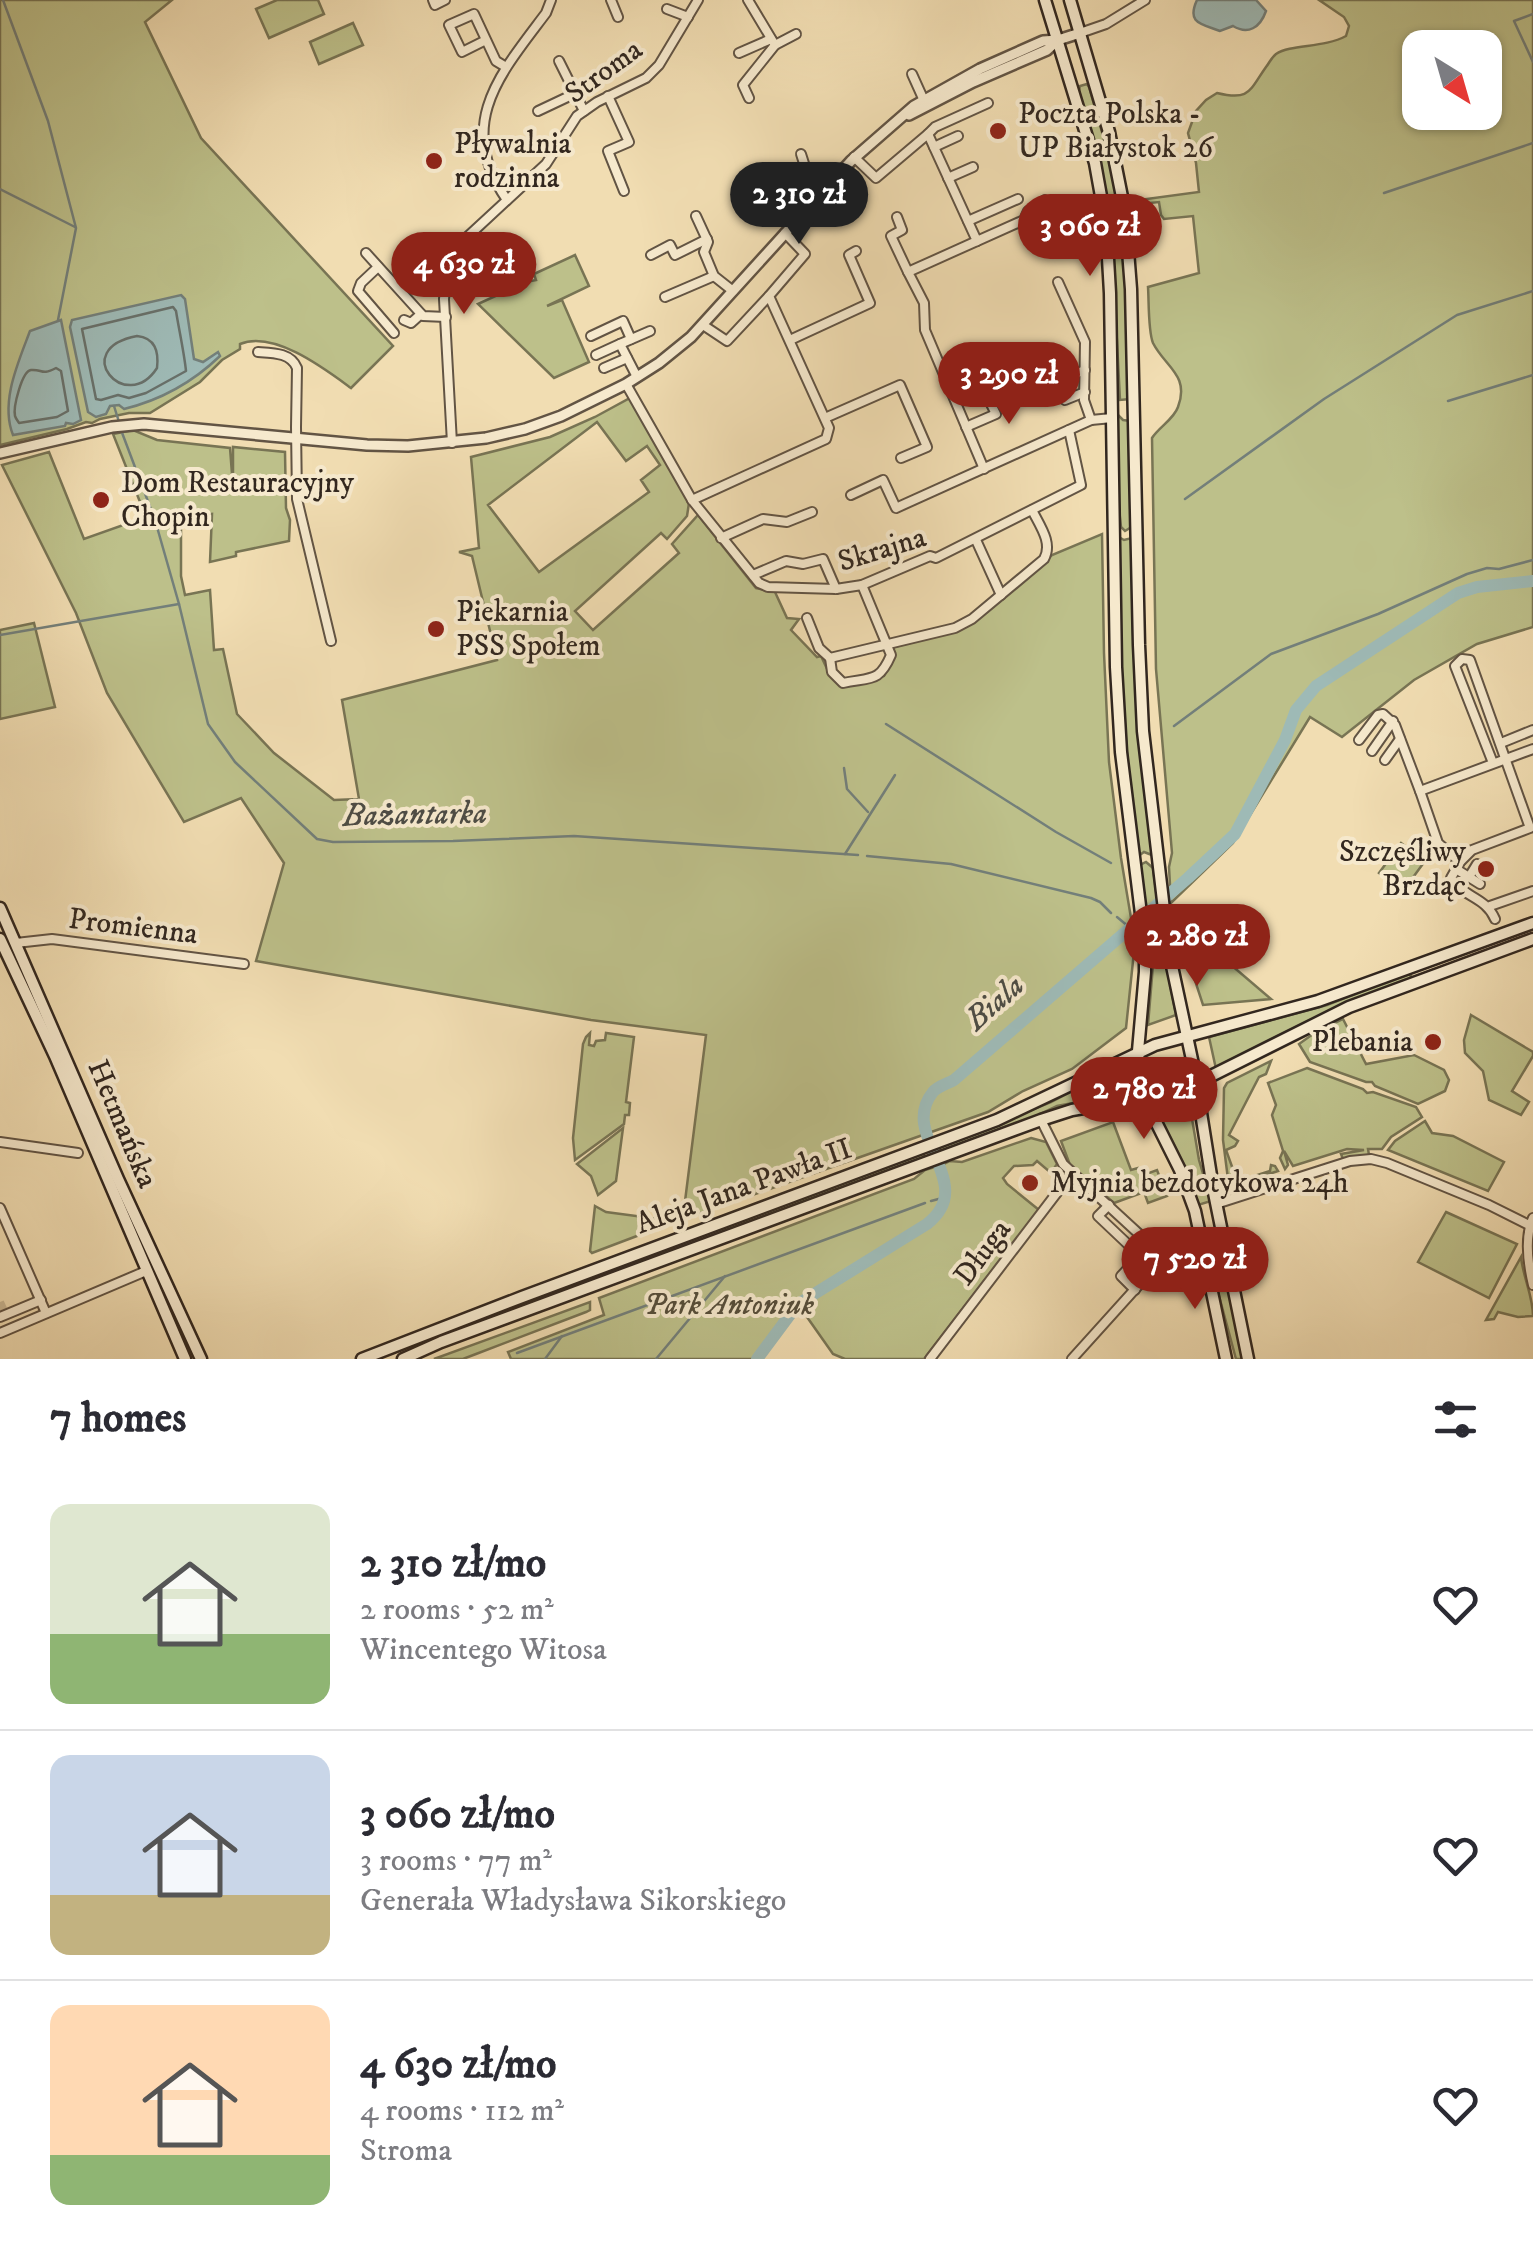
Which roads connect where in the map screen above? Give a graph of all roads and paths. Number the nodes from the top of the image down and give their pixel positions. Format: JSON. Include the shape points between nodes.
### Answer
{"nodes":[{"id":1,"x":433,"y":0,"type":"edge"},
{"id":2,"x":445,"y":0,"type":"edge"},
{"id":3,"x":551,"y":0,"type":"edge"},
{"id":4,"x":611,"y":0,"type":"edge"},
{"id":5,"x":698,"y":0,"type":"edge"},
{"id":6,"x":748,"y":0,"type":"edge"},
{"id":7,"x":1046,"y":0,"type":"edge"},
{"id":8,"x":1070,"y":0,"type":"edge"},
{"id":9,"x":1146,"y":0,"type":"edge"},
{"id":10,"x":667,"y":8,"type":"dead end"},
{"id":11,"x":618,"y":17,"type":"dead end"},
{"id":12,"x":688,"y":17,"type":"junction"},
{"id":13,"x":1080,"y":33,"type":"junction"},
{"id":14,"x":796,"y":34,"type":"dead end"},
{"id":15,"x":486,"y":40,"type":"junction"},
{"id":16,"x":1058,"y":40,"type":"junction"},
{"id":17,"x":773,"y":42,"type":"junction"},
{"id":18,"x":739,"y":53,"type":"dead end"},
{"id":19,"x":558,"y":61,"type":"dead end"},
{"id":20,"x":506,"y":67,"type":"junction"},
{"id":21,"x":912,"y":74,"type":"dead end"},
{"id":22,"x":1073,"y":88,"type":"junction"},
{"id":23,"x":1096,"y":88,"type":"junction"},
{"id":24,"x":574,"y":94,"type":"junction"},
{"id":25,"x":608,"y":96,"type":"junction"},
{"id":26,"x":749,"y":98,"type":"dead end"},
{"id":27,"x":924,"y":103,"type":"junction"},
{"id":28,"x":988,"y":104,"type":"dead end"},
{"id":29,"x":538,"y":110,"type":"dead end"},
{"id":30,"x":584,"y":110,"type":"junction"},
{"id":31,"x":928,"y":134,"type":"junction"},
{"id":32,"x":958,"y":136,"type":"dead end"},
{"id":33,"x":934,"y":147,"type":"junction"},
{"id":34,"x":801,"y":154,"type":"dead end"},
{"id":35,"x":854,"y":157,"type":"junction"},
{"id":36,"x":973,"y":167,"type":"dead end"},
{"id":37,"x":808,"y":176,"type":"junction"},
{"id":38,"x":948,"y":178,"type":"junction"},
{"id":39,"x":824,"y":190,"type":"junction"},
{"id":40,"x":624,"y":191,"type":"dead end"},
{"id":41,"x":769,"y":198,"type":"dead end"},
{"id":42,"x":1018,"y":199,"type":"dead end"},
{"id":43,"x":506,"y":200,"type":"junction"},
{"id":44,"x":1045,"y":200,"type":"dead end"},
{"id":45,"x":1125,"y":212,"type":"junction"},
{"id":46,"x":696,"y":216,"type":"dead end"},
{"id":47,"x":897,"y":217,"type":"dead end"},
{"id":48,"x":968,"y":221,"type":"junction"},
{"id":49,"x":1106,"y":224,"type":"junction"},
{"id":50,"x":786,"y":233,"type":"junction"},
{"id":51,"x":707,"y":239,"type":"junction"},
{"id":52,"x":977,"y":241,"type":"junction"},
{"id":53,"x":856,"y":252,"type":"dead end"},
{"id":54,"x":366,"y":254,"type":"dead end"},
{"id":55,"x":651,"y":254,"type":"dead end"},
{"id":56,"x":708,"y":261,"type":"junction"},
{"id":57,"x":698,"y":266,"type":"dead end"},
{"id":58,"x":378,"y":267,"type":"junction"},
{"id":59,"x":908,"y":272,"type":"junction"},
{"id":60,"x":714,"y":276,"type":"junction"},
{"id":61,"x":1058,"y":282,"type":"dead end"},
{"id":62,"x":733,"y":291,"type":"junction"},
{"id":63,"x":769,"y":296,"type":"junction"},
{"id":64,"x":665,"y":297,"type":"dead end"},
{"id":65,"x":422,"y":314,"type":"junction"},
{"id":66,"x":446,"y":317,"type":"junction"},
{"id":67,"x":404,"y":320,"type":"dead end"},
{"id":68,"x":703,"y":326,"type":"junction"},
{"id":69,"x":650,"y":331,"type":"dead end"},
{"id":70,"x":394,"y":333,"type":"dead end"},
{"id":71,"x":592,"y":336,"type":"dead end"},
{"id":72,"x":632,"y":339,"type":"junction"},
{"id":73,"x":790,"y":340,"type":"junction"},
{"id":74,"x":620,"y":344,"type":"junction"},
{"id":75,"x":258,"y":352,"type":"dead end"},
{"id":76,"x":596,"y":355,"type":"dead end"},
{"id":77,"x":627,"y":358,"type":"junction"},
{"id":78,"x":604,"y":368,"type":"dead end"},
{"id":79,"x":1085,"y":370,"type":"junction"},
{"id":80,"x":637,"y":377,"type":"junction"},
{"id":81,"x":1058,"y":382,"type":"dead end"},
{"id":82,"x":626,"y":384,"type":"junction"},
{"id":83,"x":1084,"y":392,"type":"junction"},
{"id":84,"x":988,"y":398,"type":"dead end"},
{"id":85,"x":1065,"y":400,"type":"dead end"},
{"id":86,"x":1112,"y":404,"type":"junction"},
{"id":87,"x":825,"y":418,"type":"junction"},
{"id":88,"x":1112,"y":418,"type":"junction"},
{"id":89,"x":1135,"y":418,"type":"junction"},
{"id":90,"x":1091,"y":420,"type":"junction"},
{"id":91,"x":966,"y":427,"type":"junction"},
{"id":92,"x":1070,"y":430,"type":"junction"},
{"id":93,"x":296,"y":438,"type":"junction"},
{"id":94,"x":452,"y":443,"type":"junction"},
{"id":95,"x":0,"y":453,"type":"edge"},
{"id":96,"x":901,"y":458,"type":"dead end"},
{"id":97,"x":984,"y":468,"type":"junction"},
{"id":98,"x":851,"y":495,"type":"dead end"},
{"id":99,"x":692,"y":500,"type":"junction"},
{"id":100,"x":1032,"y":510,"type":"junction"},
{"id":101,"x":812,"y":512,"type":"dead end"},
{"id":102,"x":1114,"y":528,"type":"junction"},
{"id":103,"x":1137,"y":528,"type":"junction"},
{"id":104,"x":721,"y":538,"type":"junction"},
{"id":105,"x":976,"y":540,"type":"junction"},
{"id":106,"x":753,"y":575,"type":"junction"},
{"id":107,"x":862,"y":586,"type":"junction"},
{"id":108,"x":836,"y":589,"type":"junction"},
{"id":109,"x":1001,"y":594,"type":"junction"},
{"id":110,"x":808,"y":618,"type":"dead end"},
{"id":111,"x":331,"y":642,"type":"dead end"},
{"id":112,"x":888,"y":644,"type":"junction"},
{"id":113,"x":830,"y":658,"type":"junction"},
{"id":114,"x":1481,"y":692,"type":"junction"},
{"id":115,"x":1467,"y":697,"type":"junction"},
{"id":116,"x":1392,"y":721,"type":"junction"},
{"id":117,"x":1533,"y":730,"type":"edge"},
{"id":118,"x":1400,"y":739,"type":"junction"},
{"id":119,"x":1359,"y":740,"type":"dead end"},
{"id":120,"x":1501,"y":743,"type":"junction"},
{"id":121,"x":1533,"y":749,"type":"edge"},
{"id":122,"x":1372,"y":751,"type":"dead end"},
{"id":123,"x":1408,"y":758,"type":"junction"},
{"id":124,"x":1507,"y":758,"type":"junction"},
{"id":125,"x":1385,"y":760,"type":"dead end"},
{"id":126,"x":1493,"y":764,"type":"junction"},
{"id":127,"x":1399,"y":769,"type":"dead end"},
{"id":128,"x":1420,"y":790,"type":"junction"},
{"id":129,"x":1532,"y":827,"type":"edge"},
{"id":130,"x":1158,"y":859,"type":"junction"},
{"id":131,"x":1133,"y":861,"type":"junction"},
{"id":132,"x":1477,"y":864,"type":"dead end"},
{"id":133,"x":1458,"y":866,"type":"junction"},
{"id":134,"x":1469,"y":877,"type":"junction"},
{"id":135,"x":1480,"y":884,"type":"dead end"},
{"id":136,"x":1533,"y":891,"type":"edge"},
{"id":137,"x":1490,"y":906,"type":"junction"},
{"id":138,"x":0,"y":908,"type":"edge"},
{"id":139,"x":1495,"y":920,"type":"dead end"},
{"id":140,"x":1533,"y":923,"type":"edge"},
{"id":141,"x":1533,"y":938,"type":"edge"},
{"id":142,"x":0,"y":941,"type":"edge"},
{"id":143,"x":16,"y":944,"type":"junction"},
{"id":144,"x":244,"y":964,"type":"dead end"},
{"id":145,"x":24,"y":976,"type":"junction"},
{"id":146,"x":1186,"y":1035,"type":"junction"},
{"id":147,"x":1138,"y":1051,"type":"junction"},
{"id":148,"x":1196,"y":1084,"type":"junction"},
{"id":149,"x":1146,"y":1097,"type":"junction"},
{"id":150,"x":1042,"y":1120,"type":"junction"},
{"id":151,"x":0,"y":1142,"type":"edge"},
{"id":152,"x":78,"y":1153,"type":"dead end"},
{"id":153,"x":1072,"y":1173,"type":"junction"},
{"id":154,"x":1109,"y":1204,"type":"junction"},
{"id":155,"x":1216,"y":1204,"type":"junction"},
{"id":156,"x":0,"y":1208,"type":"edge"},
{"id":157,"x":1195,"y":1211,"type":"junction"},
{"id":158,"x":1531,"y":1222,"type":"edge"},
{"id":159,"x":1222,"y":1236,"type":"junction"},
{"id":160,"x":1201,"y":1243,"type":"junction"},
{"id":161,"x":1164,"y":1257,"type":"junction"},
{"id":162,"x":146,"y":1271,"type":"junction"},
{"id":163,"x":1533,"y":1285,"type":"edge"},
{"id":164,"x":1135,"y":1290,"type":"junction"},
{"id":165,"x":522,"y":1297,"type":"junction"},
{"id":166,"x":41,"y":1300,"type":"junction"},
{"id":167,"x":526,"y":1310,"type":"junction"},
{"id":168,"x":46,"y":1313,"type":"junction"},
{"id":169,"x":4,"y":1314,"type":"edge"},
{"id":170,"x":0,"y":1333,"type":"edge"},
{"id":171,"x":185,"y":1359,"type":"edge"},
{"id":172,"x":200,"y":1359,"type":"edge"},
{"id":173,"x":362,"y":1359,"type":"edge"},
{"id":174,"x":403,"y":1359,"type":"edge"},
{"id":175,"x":930,"y":1359,"type":"edge"},
{"id":176,"x":1072,"y":1359,"type":"edge"},
{"id":177,"x":1226,"y":1359,"type":"edge"},
{"id":178,"x":1248,"y":1359,"type":"edge"}],
"edges":[{"from":1,"to":2,"type":"street"},
{"from":3,"to":20,"type":"street"},
{"from":4,"to":11,"type":"street"},
{"from":5,"to":12,"type":"street","name":"Stroma"},
{"from":6,"to":17,"type":"street"},
{"from":7,"to":16,"type":"main road"},
{"from":8,"to":13,"type":"main road"},
{"from":9,"to":13,"type":"street"},
{"from":10,"to":12,"type":"street"},
{"from":12,"to":25,"type":"street","name":"Stroma","via":[[653,72]]},
{"from":13,"to":16,"type":"street"},
{"from":13,"to":23,"type":"main road"},
{"from":14,"to":17,"type":"street"},
{"from":15,"to":15,"type":"street","via":[[462,52],[449,25],[474,14]]},
{"from":15,"to":20,"type":"street"},
{"from":16,"to":22,"type":"main road"},
{"from":16,"to":27,"type":"street"},
{"from":17,"to":18,"type":"street"},
{"from":17,"to":26,"type":"street","via":[[744,85]]},
{"from":19,"to":24,"type":"street"},
{"from":20,"to":43,"type":"street","via":[[490,94],[484,132]]},
{"from":21,"to":27,"type":"street"},
{"from":22,"to":23,"type":"main road","via":[[1084,82]]},
{"from":22,"to":49,"type":"main road"},
{"from":23,"to":45,"type":"main road"},
{"from":24,"to":29,"type":"street"},
{"from":24,"to":30,"type":"street"},
{"from":25,"to":30,"type":"street","name":"Stroma"},
{"from":25,"to":40,"type":"street","via":[[629,142],[608,151]]},
{"from":27,"to":35,"type":"street"},
{"from":28,"to":31,"type":"street"},
{"from":30,"to":43,"type":"street","name":"Stroma","via":[[546,164]]},
{"from":31,"to":33,"type":"street"},
{"from":31,"to":35,"type":"street","via":[[876,178]]},
{"from":32,"to":33,"type":"street"},
{"from":33,"to":38,"type":"street"},
{"from":34,"to":37,"type":"street"},
{"from":35,"to":39,"type":"street"},
{"from":36,"to":38,"type":"street"},
{"from":37,"to":39,"type":"street"},
{"from":37,"to":41,"type":"street"},
{"from":38,"to":48,"type":"street"},
{"from":39,"to":50,"type":"street"},
{"from":42,"to":48,"type":"street"},
{"from":43,"to":66,"type":"street","name":"Stroma","via":[[454,256],[446,278]]},
{"from":44,"to":52,"type":"street","via":[[1024,220]]},
{"from":45,"to":49,"type":"main road"},
{"from":45,"to":89,"type":"main road"},
{"from":46,"to":51,"type":"street"},
{"from":47,"to":59,"type":"street","via":[[902,230],[890,236]]},
{"from":48,"to":52,"type":"street"},
{"from":49,"to":86,"type":"main road"},
{"from":50,"to":62,"type":"street"},
{"from":50,"to":63,"type":"street","via":[[805,254]]},
{"from":51,"to":55,"type":"street","via":[[675,255],[670,245]]},
{"from":51,"to":56,"type":"street"},
{"from":52,"to":59,"type":"street"},
{"from":53,"to":73,"type":"street","via":[[849,255],[870,303]]},
{"from":54,"to":58,"type":"street"},
{"from":56,"to":57,"type":"street"},
{"from":56,"to":60,"type":"street"},
{"from":58,"to":65,"type":"street"},
{"from":58,"to":70,"type":"street","via":[[358,291]]},
{"from":59,"to":91,"type":"street","via":[[924,303],[924,330]]},
{"from":60,"to":62,"type":"street"},
{"from":60,"to":64,"type":"street"},
{"from":61,"to":79,"type":"street","via":[[1083,333]]},
{"from":62,"to":68,"type":"street"},
{"from":63,"to":68,"type":"street","via":[[727,341]]},
{"from":63,"to":73,"type":"street"},
{"from":65,"to":66,"type":"street"},
{"from":65,"to":67,"type":"street","via":[[411,323]]},
{"from":66,"to":94,"type":"street","name":"Stroma"},
{"from":68,"to":80,"type":"street"},
{"from":69,"to":72,"type":"street"},
{"from":71,"to":72,"type":"street","via":[[623,322]]},
{"from":72,"to":74,"type":"street"},
{"from":73,"to":87,"type":"street"},
{"from":74,"to":76,"type":"street"},
{"from":74,"to":77,"type":"street"},
{"from":75,"to":93,"type":"street","via":[[296,364]]},
{"from":77,"to":78,"type":"street"},
{"from":77,"to":80,"type":"street"},
{"from":79,"to":81,"type":"street"},
{"from":79,"to":83,"type":"street"},
{"from":80,"to":82,"type":"street"},
{"from":82,"to":94,"type":"street","via":[[546,422]]},
{"from":82,"to":99,"type":"street"},
{"from":83,"to":85,"type":"street"},
{"from":83,"to":90,"type":"street"},
{"from":84,"to":91,"type":"street","via":[[996,414]]},
{"from":86,"to":88,"type":"main road"},
{"from":86,"to":89,"type":"main road"},
{"from":87,"to":96,"type":"street","via":[[900,385],[927,447]]},
{"from":87,"to":99,"type":"street","via":[[826,439]]},
{"from":88,"to":90,"type":"street"},
{"from":88,"to":102,"type":"main road"},
{"from":89,"to":103,"type":"main road"},
{"from":90,"to":92,"type":"street"},
{"from":91,"to":97,"type":"street"},
{"from":92,"to":97,"type":"street"},
{"from":92,"to":100,"type":"street","name":"Skrajna","via":[[1081,486]]},
{"from":93,"to":94,"type":"street"},
{"from":93,"to":95,"type":"street","via":[[144,424]]},
{"from":93,"to":111,"type":"street","via":[[297,499]]},
{"from":97,"to":98,"type":"street","via":[[896,508],[884,480]]},
{"from":99,"to":104,"type":"street"},
{"from":100,"to":105,"type":"street","name":"Skrajna"},
{"from":100,"to":109,"type":"street","via":[[1048,550]]},
{"from":101,"to":104,"type":"street","via":[[787,522],[763,519]]},
{"from":102,"to":103,"type":"main road","via":[[1128,535]]},
{"from":102,"to":131,"type":"main road","via":[[1116,667]]},
{"from":103,"to":130,"type":"main road","via":[[1144,731]]},
{"from":104,"to":106,"type":"street"},
{"from":105,"to":107,"type":"street","name":"Skrajna"},
{"from":105,"to":109,"type":"street"},
{"from":106,"to":108,"type":"street","name":"Skrajna","via":[[768,586]]},
{"from":106,"to":108,"type":"street","via":[[786,561],[823,558]]},
{"from":107,"to":108,"type":"street","name":"Skrajna"},
{"from":107,"to":112,"type":"street"},
{"from":109,"to":112,"type":"street","via":[[955,628]]},
{"from":110,"to":113,"type":"street"},
{"from":112,"to":113,"type":"street"},
{"from":112,"to":113,"type":"street","via":[[890,655],[878,676],[843,683]]},
{"from":114,"to":115,"type":"street"},
{"from":114,"to":115,"type":"street","via":[[1470,660],[1462,659],[1455,666]]},
{"from":114,"to":120,"type":"street"},
{"from":115,"to":126,"type":"street"},
{"from":116,"to":118,"type":"street"},
{"from":116,"to":119,"type":"street","via":[[1378,716]]},
{"from":116,"to":122,"type":"street"},
{"from":117,"to":120,"type":"street"},
{"from":118,"to":123,"type":"street"},
{"from":118,"to":125,"type":"street"},
{"from":120,"to":124,"type":"street"},
{"from":121,"to":124,"type":"street"},
{"from":123,"to":127,"type":"street"},
{"from":123,"to":128,"type":"street"},
{"from":124,"to":126,"type":"street"},
{"from":124,"to":129,"type":"street"},
{"from":126,"to":128,"type":"street"},
{"from":128,"to":133,"type":"street","via":[[1438,844]]},
{"from":129,"to":133,"type":"street","via":[[1472,850]]},
{"from":130,"to":131,"type":"main road"},
{"from":130,"to":146,"type":"main road"},
{"from":131,"to":147,"type":"main road","via":[[1146,972]]},
{"from":132,"to":134,"type":"street"},
{"from":133,"to":134,"type":"street"},
{"from":133,"to":137,"type":"street","via":[[1452,882]]},
{"from":134,"to":135,"type":"street"},
{"from":136,"to":137,"type":"street"},
{"from":137,"to":139,"type":"street"},
{"from":138,"to":143,"type":"main road","name":"Hetmańska"},
{"from":140,"to":146,"type":"main road","via":[[1318,1001]]},
{"from":141,"to":148,"type":"main road","via":[[1349,1007]]},
{"from":142,"to":143,"type":"main road"},
{"from":142,"to":145,"type":"main road","name":"Hetmańska"},
{"from":143,"to":144,"type":"street","name":"Promienna","via":[[52,939]]},
{"from":143,"to":145,"type":"main road","name":"Hetmańska"},
{"from":145,"to":162,"type":"main road","name":"Hetmańska"},
{"from":145,"to":172,"type":"main road","name":"Hetmańska"},
{"from":146,"to":147,"type":"main road","name":"Aleja Jana Pawła II"},
{"from":146,"to":148,"type":"main road"},
{"from":147,"to":149,"type":"main road"},
{"from":147,"to":165,"type":"main road","name":"Aleja Jana Pawła II","via":[[938,1142]]},
{"from":148,"to":149,"type":"main road","name":"Aleja Jana Pawła II"},
{"from":148,"to":155,"type":"main road"},
{"from":149,"to":150,"type":"main road","name":"Aleja Jana Pawła II"},
{"from":149,"to":157,"type":"main road"},
{"from":150,"to":153,"type":"street"},
{"from":150,"to":167,"type":"main road","name":"Aleja Jana Pawła II"},
{"from":151,"to":152,"type":"street"},
{"from":153,"to":154,"type":"street"},
{"from":153,"to":175,"type":"street","name":"Długa"},
{"from":154,"to":161,"type":"street"},
{"from":154,"to":164,"type":"street","via":[[1098,1216],[1135,1251],[1121,1276]]},
{"from":155,"to":157,"type":"main road"},
{"from":155,"to":158,"type":"street","via":[[1371,1159]]},
{"from":155,"to":159,"type":"main road"},
{"from":156,"to":166,"type":"street"},
{"from":157,"to":160,"type":"main road"},
{"from":158,"to":163,"type":"street"},
{"from":159,"to":160,"type":"main road"},
{"from":159,"to":178,"type":"main road"},
{"from":160,"to":161,"type":"street"},
{"from":160,"to":177,"type":"main road"},
{"from":161,"to":164,"type":"street"},
{"from":162,"to":168,"type":"street"},
{"from":162,"to":171,"type":"main road","name":"Hetmańska"},
{"from":164,"to":176,"type":"street"},
{"from":165,"to":167,"type":"main road"},
{"from":165,"to":173,"type":"main road","name":"Aleja Jana Pawła II"},
{"from":166,"to":168,"type":"street"},
{"from":166,"to":169,"type":"street"},
{"from":167,"to":174,"type":"main road","name":"Aleja Jana Pawła II"},
{"from":168,"to":170,"type":"street"}]}
